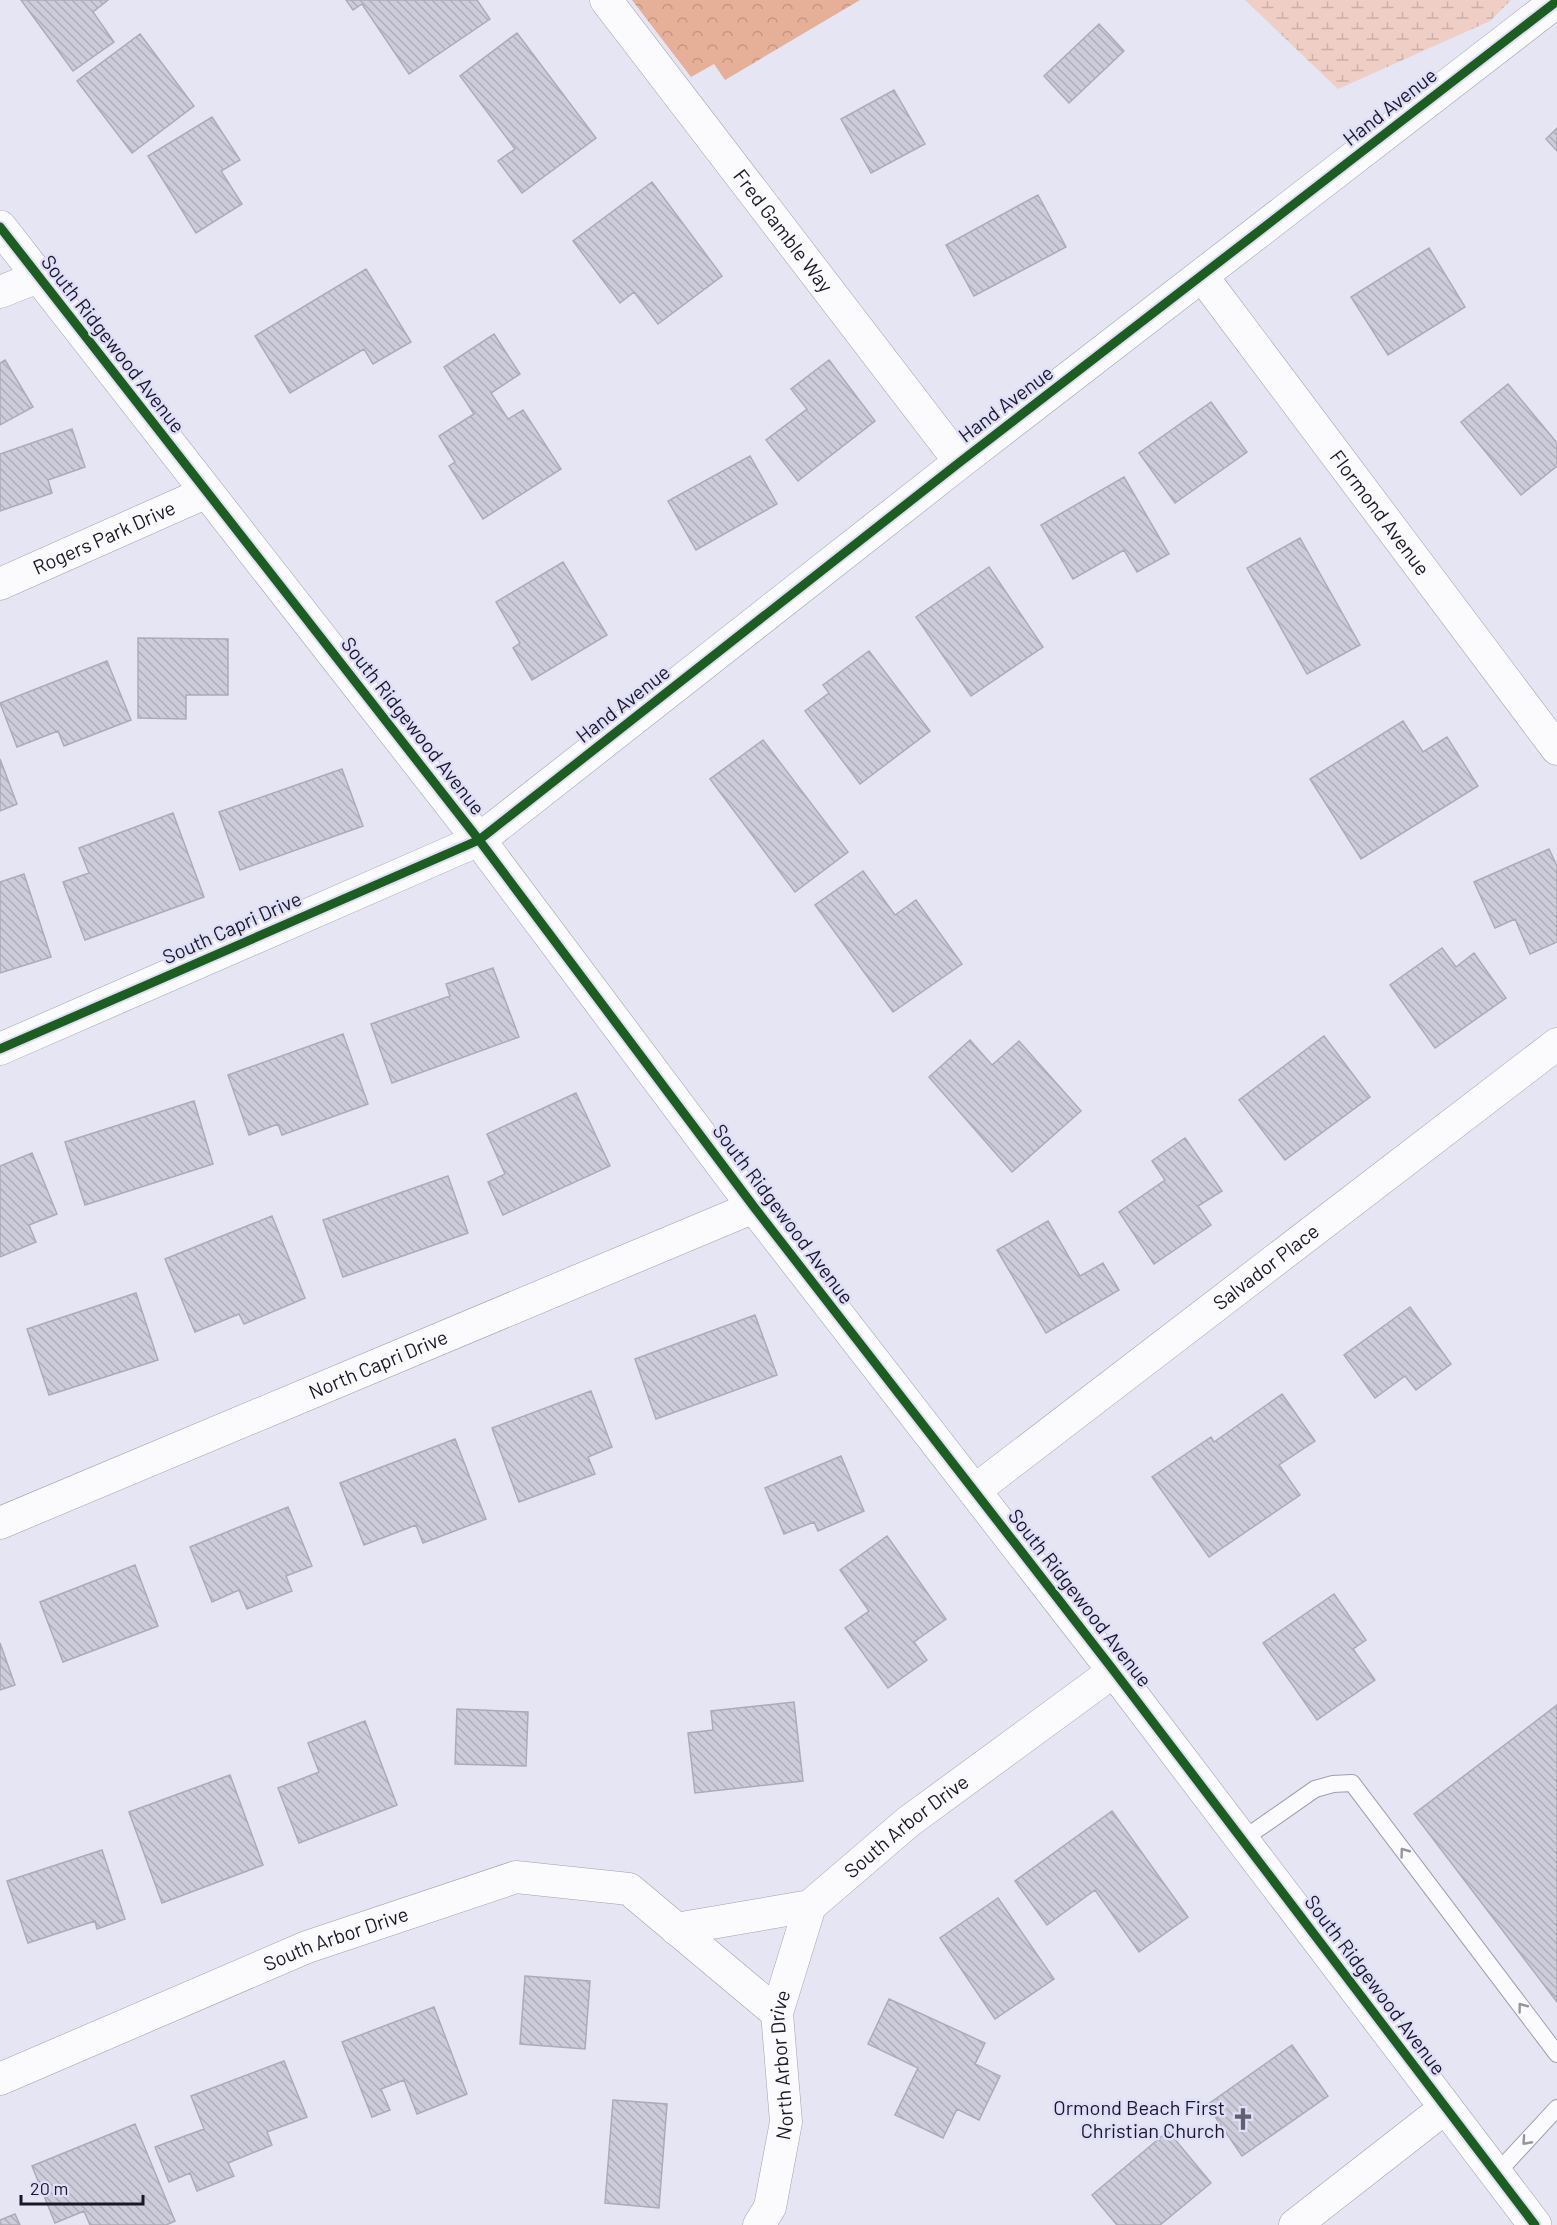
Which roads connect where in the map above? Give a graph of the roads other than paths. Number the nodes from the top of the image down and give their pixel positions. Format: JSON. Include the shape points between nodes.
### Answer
{"nodes":[{"id":1,"x":606,"y":0,"type":"edge"},
{"id":2,"x":1557,"y":1,"type":"edge"},
{"id":3,"x":0,"y":227,"type":"edge"},
{"id":4,"x":1202,"y":276,"type":"junction"},
{"id":5,"x":38,"y":277,"type":"junction"},
{"id":6,"x":0,"y":292,"type":"edge"},
{"id":7,"x":960,"y":462,"type":"junction"},
{"id":8,"x":207,"y":492,"type":"junction"},
{"id":9,"x":0,"y":584,"type":"edge"},
{"id":10,"x":1557,"y":749,"type":"edge"},
{"id":11,"x":479,"y":840,"type":"junction"},
{"id":12,"x":1557,"y":1044,"type":"edge"},
{"id":13,"x":0,"y":1049,"type":"edge"},
{"id":14,"x":754,"y":1207,"type":"junction"},
{"id":15,"x":974,"y":1491,"type":"junction"},
{"id":16,"x":0,"y":1523,"type":"edge"},
{"id":17,"x":1114,"y":1671,"type":"junction"},
{"id":18,"x":1242,"y":1840,"type":"junction"},
{"id":19,"x":810,"y":1906,"type":"junction"},
{"id":20,"x":676,"y":1929,"type":"junction"},
{"id":21,"x":777,"y":2013,"type":"junction"},
{"id":22,"x":1557,"y":2054,"type":"edge"},
{"id":23,"x":0,"y":2079,"type":"edge"},
{"id":24,"x":1445,"y":2108,"type":"junction"},
{"id":25,"x":1557,"y":2108,"type":"edge"},
{"id":26,"x":1496,"y":2174,"type":"junction"},
{"id":27,"x":759,"y":2225,"type":"edge"},
{"id":28,"x":1295,"y":2225,"type":"edge"},
{"id":29,"x":1535,"y":2225,"type":"edge"}],
"edges":[{"from":1,"to":7,"type":"street","name":"Fred Gamble Way"},
{"from":2,"to":4,"type":"street","name":"Hand Avenue"},
{"from":3,"to":5,"type":"street","name":"South Ridgewood Avenue"},
{"from":4,"to":7,"type":"street","name":"Hand Avenue"},
{"from":4,"to":10,"type":"street","name":"Flormond Avenue"},
{"from":5,"to":6,"type":"street"},
{"from":5,"to":8,"type":"street","name":"South Ridgewood Avenue"},
{"from":7,"to":11,"type":"street","name":"Hand Avenue"},
{"from":8,"to":9,"type":"street","name":"Rogers Park Drive"},
{"from":8,"to":11,"type":"street","name":"South Ridgewood Avenue"},
{"from":11,"to":13,"type":"street","name":"South Capri Drive"},
{"from":11,"to":14,"type":"street","name":"South Ridgewood Avenue"},
{"from":12,"to":15,"type":"street","name":"Salvador Place"},
{"from":14,"to":15,"type":"street","name":"South Ridgewood Avenue"},
{"from":14,"to":16,"type":"street","name":"North Capri Drive"},
{"from":15,"to":17,"type":"street","name":"South Ridgewood Avenue"},
{"from":17,"to":18,"type":"street","name":"South Ridgewood Avenue"},
{"from":17,"to":19,"type":"street","name":"South Arbor Drive","via":[[908,1822]]},
{"from":22,"to":18,"type":"lane","one_way":true,"via":[[1353,1784],[1315,1789]]},
{"from":18,"to":24,"type":"street","name":"South Ridgewood Avenue"},
{"from":19,"to":20,"type":"street"},
{"from":19,"to":21,"type":"street","name":"North Arbor Drive"},
{"from":20,"to":21,"type":"street","name":"South Arbor Drive"},
{"from":20,"to":23,"type":"street","name":"South Arbor Drive","via":[[629,1889],[516,1877],[307,1947]]},
{"from":21,"to":27,"type":"street","name":"North Arbor Drive","via":[[786,2122],[770,2207]]},
{"from":24,"to":26,"type":"street","name":"South Ridgewood Avenue"},
{"from":24,"to":28,"type":"street"},
{"from":25,"to":26,"type":"lane","one_way":true},
{"from":26,"to":29,"type":"street","name":"South Ridgewood Avenue"}]}
